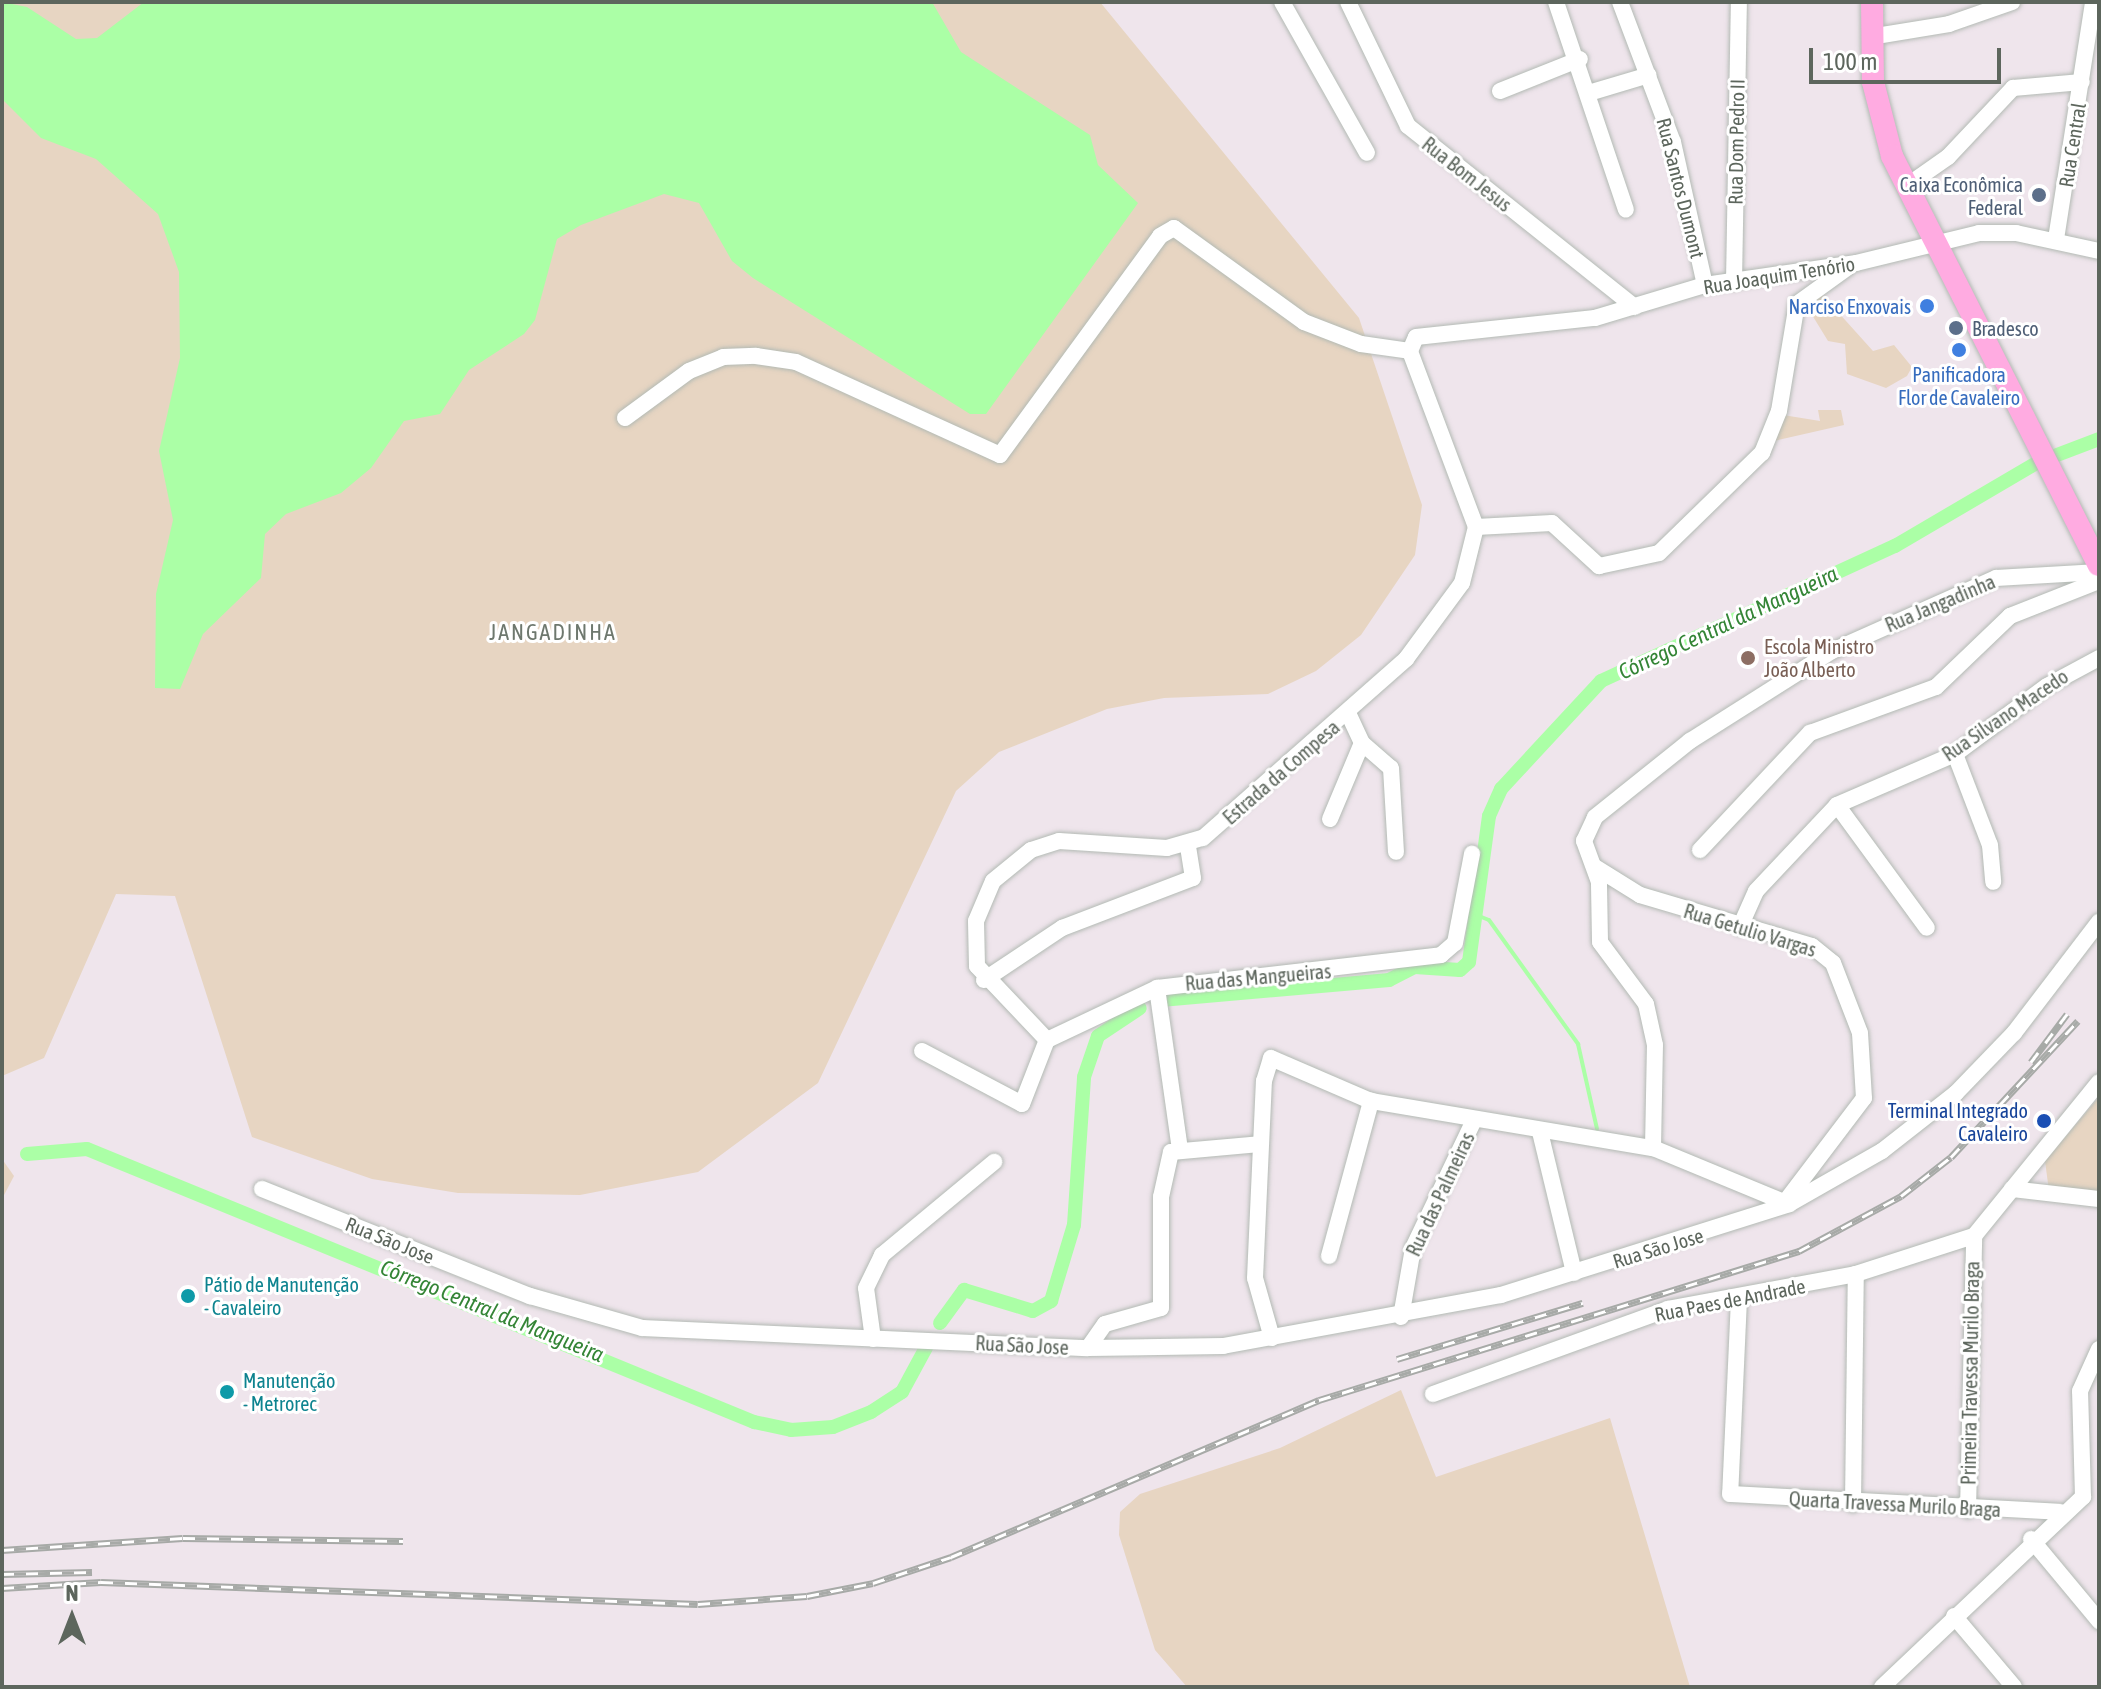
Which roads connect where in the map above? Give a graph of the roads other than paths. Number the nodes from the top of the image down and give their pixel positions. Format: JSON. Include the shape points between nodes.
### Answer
{"nodes":[{"id":1,"x":1282,"y":2,"type":"edge"},
{"id":2,"x":1348,"y":2,"type":"edge"},
{"id":3,"x":1556,"y":2,"type":"edge"},
{"id":4,"x":1620,"y":2,"type":"edge"},
{"id":5,"x":1739,"y":2,"type":"edge"},
{"id":6,"x":1872,"y":2,"type":"edge"},
{"id":7,"x":2012,"y":2,"type":"edge"},
{"id":8,"x":2093,"y":2,"type":"edge"},
{"id":9,"x":1870,"y":37,"type":"junction"},
{"id":10,"x":1580,"y":59,"type":"junction"},
{"id":11,"x":1649,"y":75,"type":"junction"},
{"id":12,"x":2082,"y":82,"type":"junction"},
{"id":13,"x":1500,"y":91,"type":"dead end"},
{"id":14,"x":1592,"y":92,"type":"junction"},
{"id":15,"x":1367,"y":153,"type":"dead end"},
{"id":16,"x":1908,"y":185,"type":"junction"},
{"id":17,"x":1626,"y":210,"type":"dead end"},
{"id":18,"x":2056,"y":239,"type":"junction"},
{"id":19,"x":1937,"y":241,"type":"junction"},
{"id":20,"x":2099,"y":251,"type":"edge"},
{"id":21,"x":1856,"y":263,"type":"junction"},
{"id":22,"x":1734,"y":282,"type":"junction"},
{"id":23,"x":1705,"y":285,"type":"junction"},
{"id":24,"x":1635,"y":307,"type":"junction"},
{"id":25,"x":1411,"y":346,"type":"junction"},
{"id":26,"x":625,"y":418,"type":"dead end"},
{"id":27,"x":1476,"y":527,"type":"junction"},
{"id":28,"x":2099,"y":565,"type":"edge"},
{"id":29,"x":2099,"y":572,"type":"edge"},
{"id":30,"x":2099,"y":581,"type":"edge"},
{"id":31,"x":2099,"y":658,"type":"edge"},
{"id":32,"x":1348,"y":713,"type":"junction"},
{"id":33,"x":1362,"y":743,"type":"junction"},
{"id":34,"x":1955,"y":754,"type":"junction"},
{"id":35,"x":1837,"y":805,"type":"junction"},
{"id":36,"x":1330,"y":819,"type":"dead end"},
{"id":37,"x":1188,"y":847,"type":"junction"},
{"id":38,"x":1700,"y":850,"type":"dead end"},
{"id":39,"x":1396,"y":852,"type":"dead end"},
{"id":40,"x":1472,"y":854,"type":"dead end"},
{"id":41,"x":1591,"y":862,"type":"junction"},
{"id":42,"x":1993,"y":882,"type":"dead end"},
{"id":43,"x":2099,"y":922,"type":"edge"},
{"id":44,"x":1740,"y":927,"type":"junction"},
{"id":45,"x":1927,"y":928,"type":"dead end"},
{"id":46,"x":984,"y":980,"type":"junction"},
{"id":47,"x":1157,"y":988,"type":"junction"},
{"id":48,"x":1047,"y":1040,"type":"junction"},
{"id":49,"x":922,"y":1051,"type":"dead end"},
{"id":50,"x":2099,"y":1082,"type":"edge"},
{"id":51,"x":1371,"y":1101,"type":"junction"},
{"id":52,"x":1474,"y":1120,"type":"junction"},
{"id":53,"x":1540,"y":1132,"type":"junction"},
{"id":54,"x":1260,"y":1144,"type":"junction"},
{"id":55,"x":1653,"y":1148,"type":"junction"},
{"id":56,"x":1180,"y":1149,"type":"junction"},
{"id":57,"x":994,"y":1162,"type":"dead end"},
{"id":58,"x":262,"y":1189,"type":"dead end"},
{"id":59,"x":2012,"y":1189,"type":"junction"},
{"id":60,"x":2099,"y":1199,"type":"edge"},
{"id":61,"x":1787,"y":1203,"type":"junction"},
{"id":62,"x":1974,"y":1236,"type":"junction"},
{"id":63,"x":1329,"y":1256,"type":"dead end"},
{"id":64,"x":1574,"y":1273,"type":"junction"},
{"id":65,"x":1856,"y":1274,"type":"junction"},
{"id":66,"x":1739,"y":1299,"type":"junction"},
{"id":67,"x":1401,"y":1317,"type":"junction"},
{"id":68,"x":1272,"y":1338,"type":"junction"},
{"id":69,"x":873,"y":1339,"type":"junction"},
{"id":70,"x":1088,"y":1348,"type":"junction"},
{"id":71,"x":2099,"y":1349,"type":"edge"},
{"id":72,"x":1433,"y":1394,"type":"dead end"},
{"id":73,"x":1853,"y":1504,"type":"junction"},
{"id":74,"x":1968,"y":1510,"type":"junction"},
{"id":75,"x":2060,"y":1512,"type":"junction"},
{"id":76,"x":2031,"y":1539,"type":"junction"},
{"id":77,"x":1954,"y":1616,"type":"junction"},
{"id":78,"x":2099,"y":1621,"type":"edge"},
{"id":79,"x":1882,"y":1687,"type":"edge"},
{"id":80,"x":2014,"y":1687,"type":"edge"}],
"edges":[{"from":1,"to":15,"type":"street"},
{"from":2,"to":24,"type":"street","name":"Rua Bom Jesus","via":[[1408,126]]},
{"from":3,"to":10,"type":"street"},
{"from":4,"to":11,"type":"street","name":"Rua Santos Dumont"},
{"from":5,"to":22,"type":"street","name":"Rua Dom Pedro II"},
{"from":6,"to":9,"type":"main road"},
{"from":7,"to":9,"type":"street","via":[[1949,24]]},
{"from":8,"to":12,"type":"street","name":"Rua Central"},
{"from":9,"to":16,"type":"main road","via":[[1883,131]]},
{"from":10,"to":13,"type":"street"},
{"from":10,"to":14,"type":"street"},
{"from":11,"to":14,"type":"street"},
{"from":11,"to":23,"type":"street","name":"Rua Santos Dumont","via":[[1673,142]]},
{"from":12,"to":16,"type":"street","via":[[2013,88],[1948,157]]},
{"from":12,"to":18,"type":"street","name":"Rua Central"},
{"from":14,"to":17,"type":"street"},
{"from":16,"to":19,"type":"main road"},
{"from":18,"to":19,"type":"street","name":"Rua Joaquim Tenório","via":[[1997,232]]},
{"from":18,"to":20,"type":"street","name":"Rua Joaquim Tenório"},
{"from":19,"to":21,"type":"street","name":"Rua Joaquim Tenório"},
{"from":19,"to":28,"type":"main road"},
{"from":21,"to":22,"type":"street","name":"Rua Joaquim Tenório"},
{"from":21,"to":27,"type":"street","via":[[1797,304],[1779,411],[1762,453],[1717,504],[1659,553],[1599,566],[1552,523]]},
{"from":22,"to":23,"type":"street","name":"Rua Joaquim Tenório"},
{"from":23,"to":24,"type":"street","name":"Rua Joaquim Tenório"},
{"from":24,"to":25,"type":"street","name":"Rua Joaquim Tenório"},
{"from":25,"to":26,"type":"street","name":"Rua Joaquim Tenório","via":[[1361,344],[1304,322],[1174,228],[1160,236],[1000,455],[796,362],[756,356],[723,357],[689,371]]},
{"from":25,"to":27,"type":"street"},
{"from":27,"to":32,"type":"street","name":"Estrada da Compesa","via":[[1462,583],[1447,608]]},
{"from":29,"to":41,"type":"street","name":"Rua Jangadinha","via":[[1996,578],[1785,677],[1618,794],[1586,833]]},
{"from":30,"to":38,"type":"street","via":[[2010,616],[1936,687],[1810,733]]},
{"from":31,"to":34,"type":"street","name":"Rua Silvano Macedo","via":[[2047,686]]},
{"from":32,"to":33,"type":"street"},
{"from":32,"to":37,"type":"street","name":"Estrada da Compesa"},
{"from":33,"to":36,"type":"street"},
{"from":33,"to":39,"type":"street","via":[[1391,768]]},
{"from":34,"to":35,"type":"street","name":"Rua Silvano Macedo"},
{"from":34,"to":42,"type":"street","via":[[1990,845]]},
{"from":35,"to":44,"type":"street","name":"Rua Silvano Macedo","via":[[1756,891]]},
{"from":35,"to":45,"type":"street"},
{"from":37,"to":46,"type":"street","via":[[1195,876],[1062,928]]},
{"from":37,"to":46,"type":"street","via":[[1083,841],[1031,850],[984,897],[973,938]]},
{"from":40,"to":47,"type":"street","name":"Rua das Mangueiras","via":[[1455,943],[1441,955]]},
{"from":41,"to":44,"type":"street","name":"Rua Getulio Vargas","via":[[1640,895]]},
{"from":41,"to":55,"type":"street","name":"Rua Jangadinha","via":[[1600,942],[1650,1020],[1658,1074]]},
{"from":43,"to":61,"type":"street","name":"Rua São Jose","via":[[2024,1021],[1956,1093],[1882,1151]]},
{"from":44,"to":61,"type":"street","name":"Rua Getulio Vargas","via":[[1828,956],[1861,1041],[1864,1098]]},
{"from":46,"to":48,"type":"street"},
{"from":47,"to":48,"type":"street","name":"Rua das Mangueiras"},
{"from":47,"to":56,"type":"street"},
{"from":48,"to":49,"type":"street","via":[[1022,1104]]},
{"from":50,"to":59,"type":"street"},
{"from":51,"to":52,"type":"street"},
{"from":51,"to":54,"type":"street","via":[[1268,1059]]},
{"from":51,"to":63,"type":"street"},
{"from":52,"to":53,"type":"street"},
{"from":52,"to":67,"type":"street","name":"Rua das Palmeiras","via":[[1413,1248]]},
{"from":53,"to":55,"type":"street"},
{"from":53,"to":64,"type":"street"},
{"from":54,"to":56,"type":"street"},
{"from":54,"to":68,"type":"street","via":[[1255,1278]]},
{"from":55,"to":61,"type":"street"},
{"from":56,"to":70,"type":"street","via":[[1163,1170],[1161,1308],[1105,1324]]},
{"from":57,"to":69,"type":"street","via":[[882,1255],[866,1288]]},
{"from":58,"to":69,"type":"street","name":"Rua São Jose","via":[[614,1322]]},
{"from":59,"to":60,"type":"street"},
{"from":59,"to":62,"type":"street"},
{"from":61,"to":64,"type":"street","name":"Rua São Jose"},
{"from":62,"to":65,"type":"street","name":"Rua Paes de Andrade"},
{"from":62,"to":74,"type":"street","name":"Primeira Travessa Murilo Braga"},
{"from":64,"to":67,"type":"street","name":"Rua São Jose"},
{"from":65,"to":66,"type":"street","name":"Rua Paes de Andrade"},
{"from":65,"to":73,"type":"street"},
{"from":66,"to":72,"type":"street","name":"Rua Paes de Andrade","via":[[1658,1312],[1576,1349]]},
{"from":66,"to":73,"type":"street","name":"Quarta Travessa Murilo Braga","via":[[1730,1494]]},
{"from":67,"to":68,"type":"street","name":"Rua São Jose"},
{"from":68,"to":70,"type":"street","name":"Rua São Jose"},
{"from":69,"to":70,"type":"street","name":"Rua São Jose"},
{"from":71,"to":75,"type":"street","via":[[2080,1391],[2084,1490]]},
{"from":73,"to":74,"type":"street","name":"Quarta Travessa Murilo Braga"},
{"from":74,"to":75,"type":"street","name":"Quarta Travessa Murilo Braga"},
{"from":75,"to":76,"type":"street"},
{"from":76,"to":77,"type":"street"},
{"from":76,"to":78,"type":"street"},
{"from":77,"to":79,"type":"street"},
{"from":77,"to":80,"type":"street"}]}
